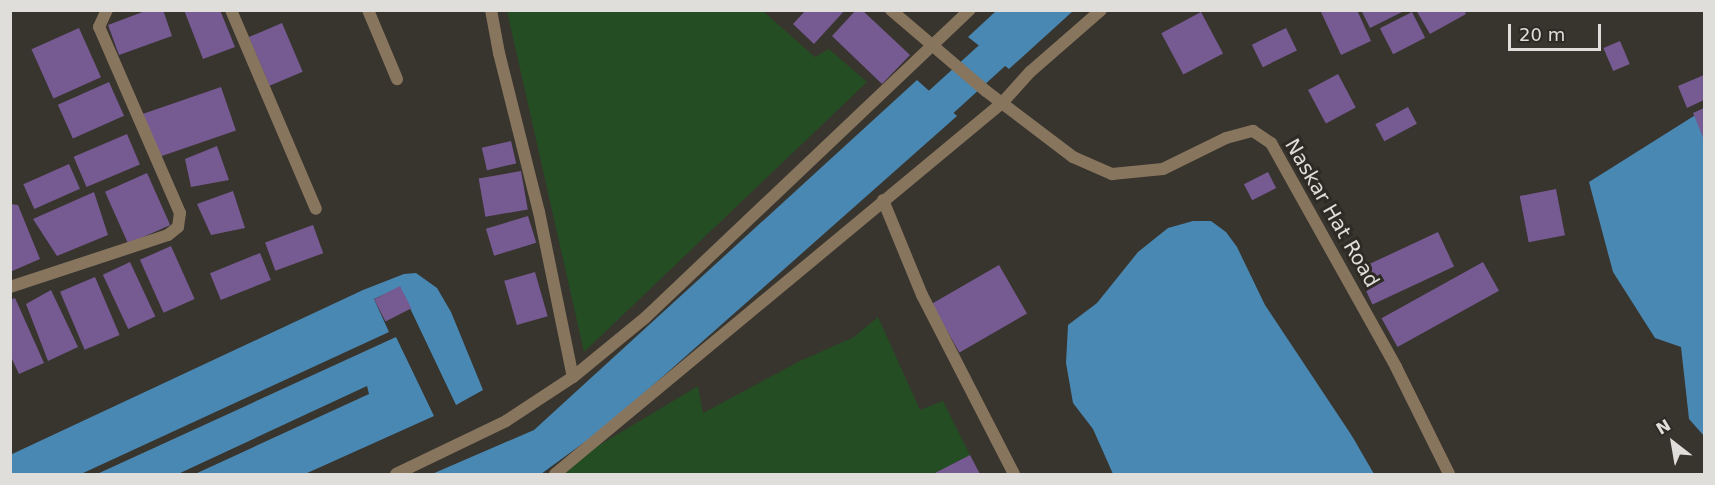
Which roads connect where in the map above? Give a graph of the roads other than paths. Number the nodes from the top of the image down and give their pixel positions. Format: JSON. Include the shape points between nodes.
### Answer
{"nodes":[{"id":1,"x":107,"y":10,"type":"edge"},
{"id":2,"x":231,"y":10,"type":"edge"},
{"id":3,"x":368,"y":10,"type":"edge"},
{"id":4,"x":491,"y":10,"type":"edge"},
{"id":5,"x":891,"y":10,"type":"edge"},
{"id":6,"x":970,"y":10,"type":"edge"},
{"id":7,"x":1101,"y":10,"type":"edge"},
{"id":8,"x":933,"y":46,"type":"junction"},
{"id":9,"x":397,"y":79,"type":"dead end"},
{"id":10,"x":1002,"y":103,"type":"junction"},
{"id":11,"x":883,"y":200,"type":"junction"},
{"id":12,"x":316,"y":209,"type":"dead end"},
{"id":13,"x":10,"y":287,"type":"edge"},
{"id":14,"x":573,"y":377,"type":"junction"},
{"id":15,"x":396,"y":474,"type":"edge"},
{"id":16,"x":555,"y":474,"type":"edge"},
{"id":17,"x":1014,"y":474,"type":"edge"},
{"id":18,"x":1449,"y":474,"type":"edge"}],
"edges":[{"from":1,"to":13,"type":"street","via":[[99,27],[180,213],[178,227],[168,235]]},
{"from":2,"to":12,"type":"street"},
{"from":3,"to":9,"type":"street"},
{"from":4,"to":14,"type":"street"},
{"from":5,"to":8,"type":"street"},
{"from":6,"to":8,"type":"street"},
{"from":7,"to":10,"type":"street","via":[[1030,72]]},
{"from":8,"to":10,"type":"street","name":"Naskar Hat Road"},
{"from":8,"to":14,"type":"street","via":[[646,317]]},
{"from":10,"to":11,"type":"street"},
{"from":10,"to":18,"type":"street","name":"Naskar Hat Road","via":[[1073,157],[1112,174],[1163,169],[1226,138],[1252,131],[1271,143],[1396,367]]},
{"from":11,"to":16,"type":"street"},
{"from":11,"to":17,"type":"street","via":[[922,295]]},
{"from":14,"to":15,"type":"street","via":[[506,421]]}]}
